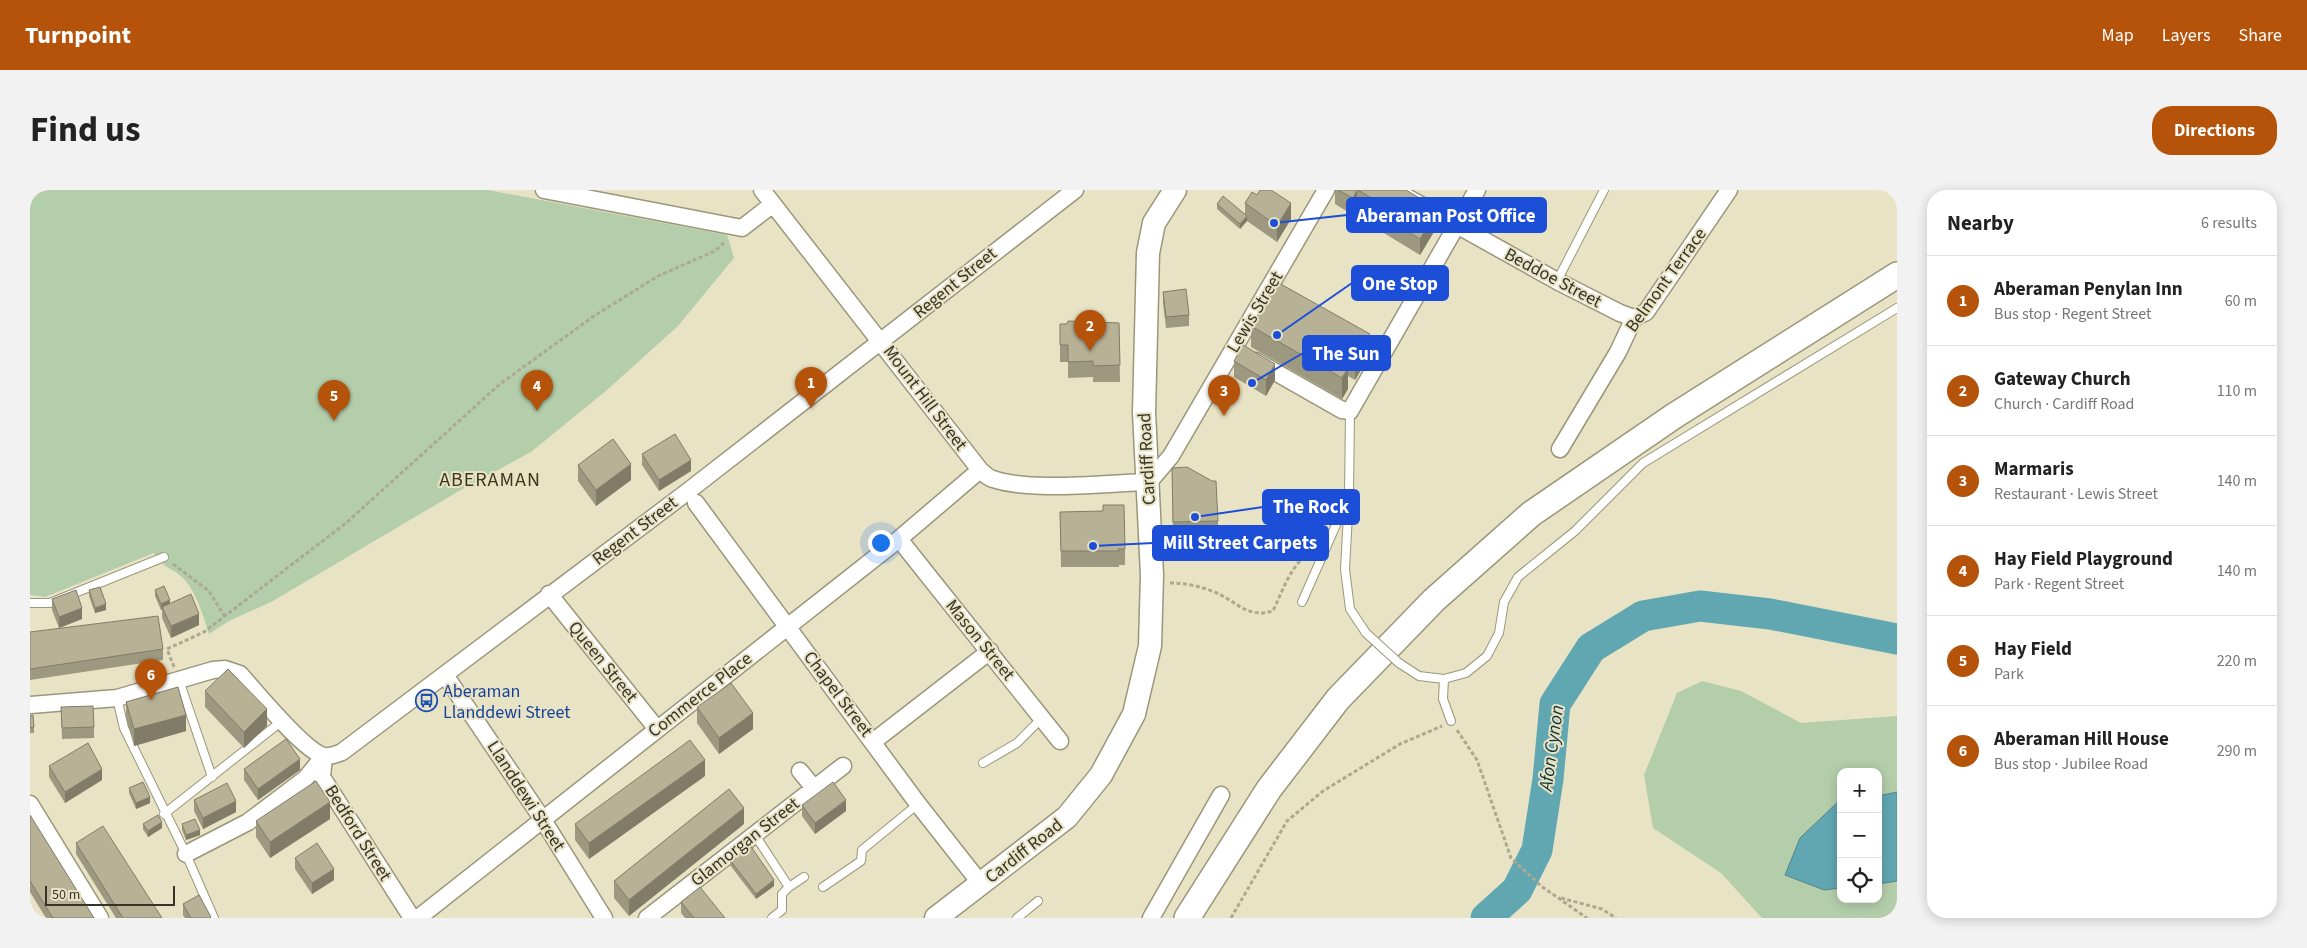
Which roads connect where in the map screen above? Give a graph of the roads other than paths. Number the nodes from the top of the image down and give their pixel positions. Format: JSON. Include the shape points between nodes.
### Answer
{"nodes":[{"id":1,"x":544,"y":190,"type":"edge"},
{"id":2,"x":762,"y":190,"type":"edge"},
{"id":3,"x":1075,"y":190,"type":"edge"},
{"id":4,"x":1175,"y":190,"type":"edge"},
{"id":5,"x":1326,"y":190,"type":"edge"},
{"id":6,"x":1394,"y":190,"type":"edge"},
{"id":7,"x":1477,"y":190,"type":"edge"},
{"id":8,"x":1604,"y":190,"type":"edge"},
{"id":9,"x":1729,"y":190,"type":"edge"},
{"id":10,"x":772,"y":204,"type":"junction"},
{"id":11,"x":1456,"y":226,"type":"junction"},
{"id":12,"x":1897,"y":275,"type":"edge"},
{"id":13,"x":1557,"y":281,"type":"junction"},
{"id":14,"x":1897,"y":308,"type":"edge"},
{"id":15,"x":1634,"y":318,"type":"junction"},
{"id":16,"x":882,"y":342,"type":"junction"},
{"id":17,"x":1234,"y":348,"type":"junction"},
{"id":18,"x":1350,"y":412,"type":"junction"},
{"id":19,"x":1560,"y":449,"type":"dead end"},
{"id":20,"x":980,"y":470,"type":"junction"},
{"id":21,"x":1149,"y":482,"type":"junction"},
{"id":22,"x":1349,"y":496,"type":"junction"},
{"id":23,"x":696,"y":503,"type":"dead end"},
{"id":24,"x":899,"y":539,"type":"junction"},
{"id":25,"x":164,"y":557,"type":"road end"},
{"id":26,"x":549,"y":594,"type":"junction"},
{"id":27,"x":1302,"y":602,"type":"dead end"},
{"id":28,"x":30,"y":603,"type":"edge"},
{"id":29,"x":787,"y":626,"type":"junction"},
{"id":30,"x":990,"y":651,"type":"junction"},
{"id":31,"x":445,"y":675,"type":"junction"},
{"id":32,"x":1444,"y":679,"type":"junction"},
{"id":33,"x":179,"y":680,"type":"junction"},
{"id":34,"x":117,"y":698,"type":"junction"},
{"id":35,"x":30,"y":705,"type":"edge"},
{"id":36,"x":1042,"y":718,"type":"junction"},
{"id":37,"x":283,"y":720,"type":"junction"},
{"id":38,"x":1451,"y":721,"type":"road end"},
{"id":39,"x":657,"y":729,"type":"junction"},
{"id":40,"x":874,"y":741,"type":"junction"},
{"id":41,"x":1060,"y":741,"type":"dead end"},
{"id":42,"x":324,"y":756,"type":"junction"},
{"id":43,"x":983,"y":763,"type":"dead end"},
{"id":44,"x":843,"y":766,"type":"dead end"},
{"id":45,"x":800,"y":771,"type":"dead end"},
{"id":46,"x":212,"y":777,"type":"junction"},
{"id":47,"x":814,"y":788,"type":"junction"},
{"id":48,"x":1222,"y":795,"type":"dead end"},
{"id":49,"x":30,"y":804,"type":"edge"},
{"id":50,"x":918,"y":804,"type":"junction"},
{"id":51,"x":164,"y":814,"type":"junction"},
{"id":52,"x":543,"y":820,"type":"junction"},
{"id":53,"x":755,"y":835,"type":"junction"},
{"id":54,"x":186,"y":854,"type":"junction"},
{"id":55,"x":804,"y":877,"type":"dead end"},
{"id":56,"x":981,"y":884,"type":"junction"},
{"id":57,"x":823,"y":887,"type":"dead end"},
{"id":58,"x":789,"y":888,"type":"junction"},
{"id":59,"x":1038,"y":901,"type":"dead end"},
{"id":60,"x":100,"y":918,"type":"edge"},
{"id":61,"x":214,"y":918,"type":"edge"},
{"id":62,"x":412,"y":918,"type":"edge"},
{"id":63,"x":418,"y":918,"type":"edge"},
{"id":64,"x":604,"y":918,"type":"edge"},
{"id":65,"x":647,"y":918,"type":"edge"},
{"id":66,"x":772,"y":918,"type":"edge"},
{"id":67,"x":936,"y":918,"type":"edge"},
{"id":68,"x":1017,"y":918,"type":"edge"},
{"id":69,"x":1151,"y":918,"type":"edge"},
{"id":70,"x":1187,"y":918,"type":"edge"}],
"edges":[{"from":1,"to":10,"type":"street","via":[[742,228]]},
{"from":2,"to":10,"type":"street","name":"Mount Hill Street"},
{"from":3,"to":16,"type":"street","name":"Regent Street"},
{"from":4,"to":21,"type":"main road","name":"Cardiff Road","via":[[1154,223],[1148,253],[1144,412]]},
{"from":5,"to":17,"type":"street","name":"Lewis Street"},
{"from":6,"to":11,"type":"street","name":"Beddoe Street"},
{"from":7,"to":11,"type":"street"},
{"from":8,"to":13,"type":"lane"},
{"from":9,"to":15,"type":"street","name":"Belmont Terrace","via":[[1646,312]]},
{"from":10,"to":16,"type":"street","name":"Mount Hill Street"},
{"from":11,"to":13,"type":"street","name":"Beddoe Street"},
{"from":11,"to":18,"type":"street"},
{"from":12,"to":70,"type":"main road","via":[[1674,416],[1531,514],[1434,600],[1338,699],[1269,789]]},
{"from":13,"to":15,"type":"street","name":"Beddoe Street"},
{"from":14,"to":32,"type":"lane","via":[[1643,463],[1574,531],[1518,577],[1504,602],[1499,633],[1488,656],[1466,673]]},
{"from":15,"to":19,"type":"street","name":"Belmont Terrace","via":[[1618,352]]},
{"from":16,"to":20,"type":"street","name":"Mount Hill Street"},
{"from":16,"to":26,"type":"street","name":"Regent Street"},
{"from":17,"to":18,"type":"street"},
{"from":17,"to":21,"type":"street","name":"Lewis Street","via":[[1171,456]]},
{"from":18,"to":22,"type":"lane"},
{"from":20,"to":21,"type":"street","name":"Mount Hill Street","via":[[991,479],[1013,484]]},
{"from":20,"to":24,"type":"street","name":"Commerce Place"},
{"from":21,"to":56,"type":"main road","name":"Cardiff Road","via":[[1150,646],[1134,714],[1101,775],[1067,817]]},
{"from":22,"to":27,"type":"lane"},
{"from":22,"to":32,"type":"lane","bridge":true,"via":[[1345,569],[1350,609],[1366,633],[1399,663],[1419,676]]},
{"from":23,"to":29,"type":"street","name":"Chapel Street"},
{"from":24,"to":29,"type":"street","name":"Commerce Place"},
{"from":24,"to":30,"type":"street","name":"Mason Street"},
{"from":25,"to":28,"type":"lane","via":[[50,604]]},
{"from":26,"to":31,"type":"street","name":"Regent Street"},
{"from":26,"to":39,"type":"street","name":"Queen Street"},
{"from":29,"to":39,"type":"street","name":"Commerce Place"},
{"from":29,"to":40,"type":"street","name":"Chapel Street"},
{"from":30,"to":36,"type":"street","name":"Mason Street"},
{"from":30,"to":40,"type":"street"},
{"from":31,"to":42,"type":"street","name":"Regent Street","via":[[342,752]]},
{"from":31,"to":52,"type":"street","name":"Llanddewi Street"},
{"from":32,"to":38,"type":"lane","via":[[1443,699]]},
{"from":33,"to":34,"type":"street"},
{"from":33,"to":37,"type":"street","via":[[213,670],[226,669],[240,674]]},
{"from":33,"to":46,"type":"lane"},
{"from":34,"to":35,"type":"street"},
{"from":34,"to":51,"type":"lane","via":[[124,728]]},
{"from":36,"to":41,"type":"street","name":"Mason Street"},
{"from":36,"to":43,"type":"lane","via":[[1017,743]]},
{"from":37,"to":42,"type":"street","via":[[308,747]]},
{"from":37,"to":46,"type":"lane"},
{"from":39,"to":52,"type":"street","name":"Commerce Place"},
{"from":40,"to":50,"type":"street","name":"Chapel Street"},
{"from":42,"to":54,"type":"street","via":[[305,780],[248,822]]},
{"from":42,"to":62,"type":"street","name":"Bedford Street","via":[[322,777]]},
{"from":44,"to":47,"type":"street","name":"Glamorgan Street"},
{"from":45,"to":47,"type":"street"},
{"from":46,"to":51,"type":"lane"},
{"from":47,"to":53,"type":"street","name":"Glamorgan Street"},
{"from":48,"to":69,"type":"street"},
{"from":49,"to":60,"type":"street"},
{"from":50,"to":56,"type":"street","name":"Chapel Street"},
{"from":50,"to":57,"type":"lane","via":[[862,850],[861,861]]},
{"from":51,"to":54,"type":"lane"},
{"from":52,"to":63,"type":"street","name":"Commerce Place"},
{"from":52,"to":64,"type":"street","name":"Llanddewi Street"},
{"from":53,"to":58,"type":"lane"},
{"from":53,"to":65,"type":"street","name":"Glamorgan Street"},
{"from":54,"to":61,"type":"lane"},
{"from":55,"to":58,"type":"lane"},
{"from":56,"to":67,"type":"main road","name":"Cardiff Road"},
{"from":58,"to":66,"type":"lane","via":[[782,894],[782,910]]},
{"from":59,"to":68,"type":"lane"}]}
